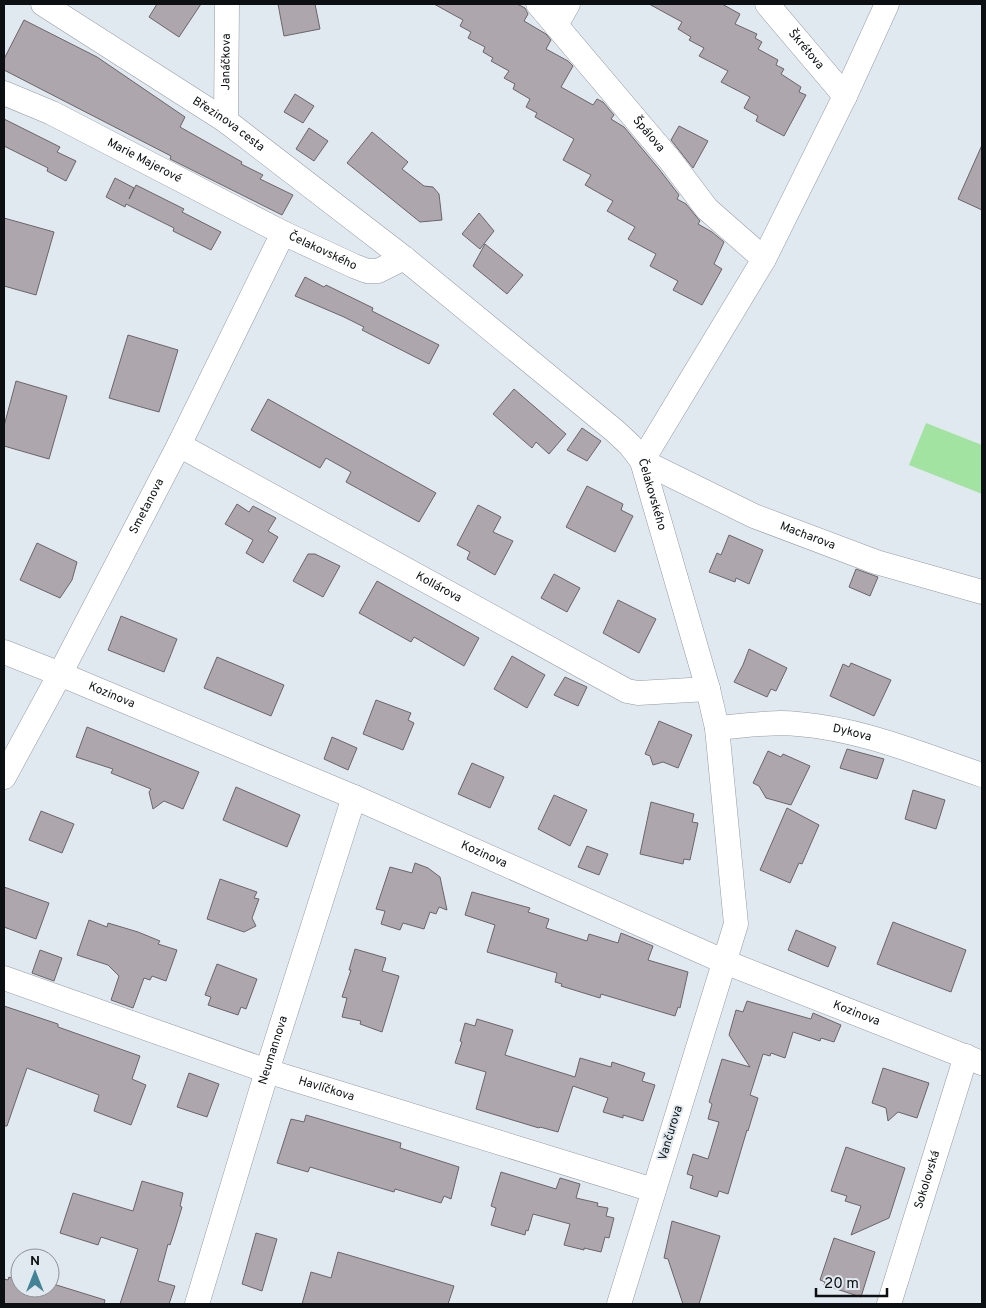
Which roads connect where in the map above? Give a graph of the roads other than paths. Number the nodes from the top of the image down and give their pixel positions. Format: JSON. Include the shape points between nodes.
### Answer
{"nodes":[{"id":1,"x":43,"y":4,"type":"edge"},
{"id":2,"x":227,"y":4,"type":"edge"},
{"id":3,"x":538,"y":4,"type":"edge"},
{"id":4,"x":568,"y":4,"type":"edge"},
{"id":5,"x":767,"y":4,"type":"edge"},
{"id":6,"x":887,"y":4,"type":"edge"},
{"id":7,"x":556,"y":25,"type":"junction"},
{"id":8,"x":4,"y":92,"type":"edge"},
{"id":9,"x":845,"y":96,"type":"junction"},
{"id":10,"x":226,"y":121,"type":"junction"},
{"id":11,"x":283,"y":233,"type":"junction"},
{"id":12,"x":404,"y":258,"type":"junction"},
{"id":13,"x":764,"y":259,"type":"junction"},
{"id":14,"x":178,"y":445,"type":"junction"},
{"id":15,"x":642,"y":461,"type":"junction"},
{"id":16,"x":982,"y":592,"type":"edge"},
{"id":17,"x":4,"y":652,"type":"edge"},
{"id":18,"x":60,"y":674,"type":"junction"},
{"id":19,"x":708,"y":689,"type":"junction"},
{"id":20,"x":717,"y":728,"type":"junction"},
{"id":21,"x":982,"y":775,"type":"edge"},
{"id":22,"x":4,"y":777,"type":"edge"},
{"id":23,"x":354,"y":797,"type":"junction"},
{"id":24,"x":725,"y":962,"type":"junction"},
{"id":25,"x":4,"y":978,"type":"edge"},
{"id":26,"x":974,"y":1060,"type":"edge"},
{"id":27,"x":267,"y":1071,"type":"junction"},
{"id":28,"x":653,"y":1190,"type":"junction"},
{"id":29,"x":198,"y":1304,"type":"edge"},
{"id":30,"x":619,"y":1304,"type":"edge"},
{"id":31,"x":889,"y":1304,"type":"edge"}],
"edges":[{"from":1,"to":10,"type":"street","name":"Březinova cesta"},
{"from":2,"to":10,"type":"street","name":"Janáčkova"},
{"from":3,"to":7,"type":"street","name":"Špálova"},
{"from":4,"to":7,"type":"street"},
{"from":5,"to":9,"type":"street","name":"Škrétova"},
{"from":6,"to":9,"type":"street"},
{"from":7,"to":13,"type":"street","name":"Špálova","via":[[707,209]]},
{"from":8,"to":11,"type":"street","name":"Marie Majerové","via":[[52,113]]},
{"from":9,"to":13,"type":"street"},
{"from":10,"to":12,"type":"street","name":"Březinova cesta"},
{"from":11,"to":12,"type":"street","name":"Čelakovského","via":[[367,271],[378,271]]},
{"from":11,"to":14,"type":"street","name":"Smetanova"},
{"from":12,"to":15,"type":"street","name":"Čelakovského","via":[[615,431]]},
{"from":13,"to":15,"type":"street"},
{"from":14,"to":18,"type":"street","name":"Smetanova"},
{"from":14,"to":19,"type":"street","name":"Kollárova","via":[[627,690],[638,693]]},
{"from":15,"to":16,"type":"street","name":"Macharova","via":[[754,516],[876,562]]},
{"from":15,"to":19,"type":"street","name":"Čelakovského"},
{"from":17,"to":18,"type":"street","name":"Kozinova"},
{"from":18,"to":22,"type":"street","name":"Smetanova"},
{"from":18,"to":23,"type":"street","name":"Kozinova"},
{"from":19,"to":20,"type":"street","name":"Čelakovského"},
{"from":20,"to":21,"type":"street","name":"Dykova","via":[[779,723],[829,728],[866,736]]},
{"from":20,"to":24,"type":"street","name":"Čelakovského","via":[[736,924]]},
{"from":23,"to":24,"type":"street","name":"Kozinova"},
{"from":23,"to":27,"type":"street","name":"Neumannova"},
{"from":24,"to":26,"type":"street","name":"Kozinova"},
{"from":24,"to":28,"type":"street","name":"Vančurova"},
{"from":25,"to":27,"type":"street","name":"Havlíčkova"},
{"from":26,"to":31,"type":"street","name":"Sokolovská"},
{"from":27,"to":28,"type":"street","name":"Havlíčkova"},
{"from":27,"to":29,"type":"street","name":"Neumannova"},
{"from":28,"to":30,"type":"street","name":"Vančurova"}]}
